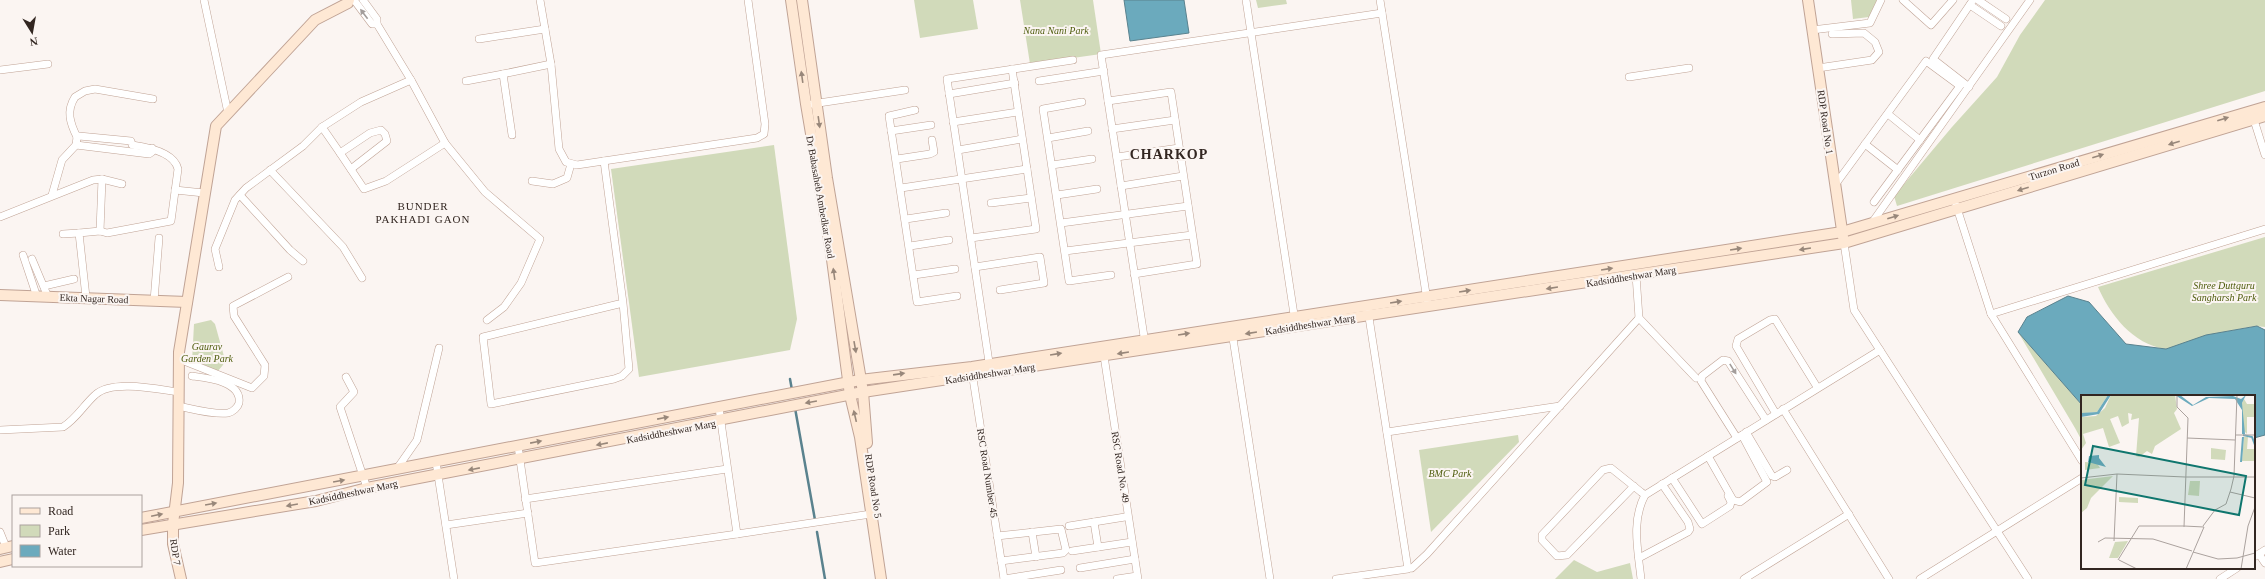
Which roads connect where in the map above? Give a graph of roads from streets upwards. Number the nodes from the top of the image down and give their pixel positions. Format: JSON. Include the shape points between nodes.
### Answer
{"nodes":[{"id":1,"x":204,"y":0,"type":"edge"},
{"id":2,"x":349,"y":0,"type":"edge"},
{"id":3,"x":354,"y":0,"type":"edge"},
{"id":4,"x":362,"y":0,"type":"edge"},
{"id":5,"x":540,"y":0,"type":"edge"},
{"id":6,"x":748,"y":0,"type":"edge"},
{"id":7,"x":791,"y":0,"type":"edge"},
{"id":8,"x":802,"y":0,"type":"edge"},
{"id":9,"x":1246,"y":0,"type":"edge"},
{"id":10,"x":1380,"y":0,"type":"edge"},
{"id":11,"x":1808,"y":0,"type":"edge"},
{"id":12,"x":1881,"y":0,"type":"edge"},
{"id":13,"x":1903,"y":0,"type":"edge"},
{"id":14,"x":1978,"y":0,"type":"edge"},
{"id":15,"x":2030,"y":0,"type":"edge"},
{"id":16,"x":1951,"y":1,"type":"edge"},
{"id":17,"x":1971,"y":3,"type":"edge"},
{"id":18,"x":1382,"y":12,"type":"junction"},
{"id":19,"x":2006,"y":19,"type":"dead end"},
{"id":20,"x":377,"y":24,"type":"junction"},
{"id":21,"x":2001,"y":26,"type":"dead end"},
{"id":22,"x":545,"y":29,"type":"junction"},
{"id":23,"x":1812,"y":30,"type":"junction"},
{"id":24,"x":1251,"y":33,"type":"junction"},
{"id":25,"x":1832,"y":34,"type":"dead end"},
{"id":26,"x":479,"y":39,"type":"dead end"},
{"id":27,"x":1073,"y":60,"type":"dead end"},
{"id":28,"x":48,"y":64,"type":"dead end"},
{"id":29,"x":551,"y":64,"type":"junction"},
{"id":30,"x":1689,"y":68,"type":"dead end"},
{"id":31,"x":1818,"y":68,"type":"junction"},
{"id":32,"x":1012,"y":69,"type":"junction"},
{"id":33,"x":0,"y":70,"type":"edge"},
{"id":34,"x":1104,"y":71,"type":"junction"},
{"id":35,"x":503,"y":74,"type":"junction"},
{"id":36,"x":1629,"y":77,"type":"dead end"},
{"id":37,"x":411,"y":80,"type":"junction"},
{"id":38,"x":1039,"y":81,"type":"dead end"},
{"id":39,"x":466,"y":82,"type":"dead end"},
{"id":40,"x":1014,"y":83,"type":"junction"},
{"id":41,"x":1969,"y":87,"type":"junction"},
{"id":42,"x":905,"y":90,"type":"dead end"},
{"id":43,"x":949,"y":94,"type":"junction"},
{"id":44,"x":153,"y":99,"type":"dead end"},
{"id":45,"x":1108,"y":101,"type":"junction"},
{"id":46,"x":1082,"y":102,"type":"dead end"},
{"id":47,"x":816,"y":103,"type":"junction"},
{"id":48,"x":806,"y":104,"type":"junction"},
{"id":49,"x":2265,"y":106,"type":"edge"},
{"id":50,"x":915,"y":110,"type":"dead end"},
{"id":51,"x":1018,"y":112,"type":"junction"},
{"id":52,"x":228,"y":113,"type":"junction"},
{"id":53,"x":1888,"y":114,"type":"junction"},
{"id":54,"x":2265,"y":116,"type":"edge"},
{"id":55,"x":1175,"y":120,"type":"junction"},
{"id":56,"x":2254,"y":120,"type":"junction"},
{"id":57,"x":953,"y":122,"type":"junction"},
{"id":58,"x":931,"y":125,"type":"dead end"},
{"id":59,"x":322,"y":127,"type":"junction"},
{"id":60,"x":1112,"y":129,"type":"junction"},
{"id":61,"x":891,"y":131,"type":"junction"},
{"id":62,"x":1088,"y":132,"type":"dead end"},
{"id":63,"x":512,"y":136,"type":"dead end"},
{"id":64,"x":77,"y":137,"type":"junction"},
{"id":65,"x":1048,"y":138,"type":"junction"},
{"id":66,"x":1022,"y":139,"type":"junction"},
{"id":67,"x":932,"y":140,"type":"dead end"},
{"id":68,"x":1920,"y":140,"type":"junction"},
{"id":69,"x":445,"y":142,"type":"junction"},
{"id":70,"x":1865,"y":144,"type":"junction"},
{"id":71,"x":76,"y":145,"type":"junction"},
{"id":72,"x":152,"y":148,"type":"junction"},
{"id":73,"x":1179,"y":148,"type":"junction"},
{"id":74,"x":958,"y":150,"type":"junction"},
{"id":75,"x":340,"y":153,"type":"junction"},
{"id":76,"x":2265,"y":155,"type":"edge"},
{"id":77,"x":1117,"y":157,"type":"junction"},
{"id":78,"x":897,"y":159,"type":"junction"},
{"id":79,"x":1092,"y":159,"type":"dead end"},
{"id":80,"x":604,"y":161,"type":"junction"},
{"id":81,"x":571,"y":164,"type":"junction"},
{"id":82,"x":1052,"y":165,"type":"junction"},
{"id":83,"x":351,"y":169,"type":"junction"},
{"id":84,"x":1027,"y":169,"type":"junction"},
{"id":85,"x":270,"y":170,"type":"junction"},
{"id":86,"x":1898,"y":170,"type":"junction"},
{"id":87,"x":1184,"y":176,"type":"junction"},
{"id":88,"x":102,"y":179,"type":"junction"},
{"id":89,"x":823,"y":179,"type":"junction"},
{"id":90,"x":962,"y":179,"type":"junction"},
{"id":91,"x":532,"y":181,"type":"dead end"},
{"id":92,"x":122,"y":184,"type":"dead end"},
{"id":93,"x":1835,"y":185,"type":"junction"},
{"id":94,"x":1121,"y":186,"type":"junction"},
{"id":95,"x":901,"y":188,"type":"junction"},
{"id":96,"x":1097,"y":189,"type":"dead end"},
{"id":97,"x":175,"y":190,"type":"junction"},
{"id":98,"x":204,"y":193,"type":"junction"},
{"id":99,"x":52,"y":195,"type":"junction"},
{"id":100,"x":240,"y":195,"type":"junction"},
{"id":101,"x":1057,"y":195,"type":"junction"},
{"id":102,"x":1031,"y":198,"type":"junction"},
{"id":103,"x":1874,"y":202,"type":"dead end"},
{"id":104,"x":991,"y":203,"type":"dead end"},
{"id":105,"x":1955,"y":204,"type":"junction"},
{"id":106,"x":1188,"y":206,"type":"junction"},
{"id":107,"x":946,"y":213,"type":"dead end"},
{"id":108,"x":1125,"y":213,"type":"junction"},
{"id":109,"x":0,"y":217,"type":"edge"},
{"id":110,"x":906,"y":219,"type":"junction"},
{"id":111,"x":1061,"y":223,"type":"junction"},
{"id":112,"x":1871,"y":224,"type":"junction"},
{"id":113,"x":2265,"y":229,"type":"edge"},
{"id":114,"x":100,"y":231,"type":"junction"},
{"id":115,"x":1842,"y":232,"type":"junction"},
{"id":116,"x":79,"y":233,"type":"junction"},
{"id":117,"x":63,"y":234,"type":"dead end"},
{"id":118,"x":1192,"y":234,"type":"junction"},
{"id":119,"x":159,"y":238,"type":"dead end"},
{"id":120,"x":970,"y":238,"type":"junction"},
{"id":121,"x":949,"y":240,"type":"dead end"},
{"id":122,"x":1130,"y":243,"type":"junction"},
{"id":123,"x":1844,"y":243,"type":"junction"},
{"id":124,"x":910,"y":246,"type":"junction"},
{"id":125,"x":1065,"y":251,"type":"junction"},
{"id":126,"x":23,"y":255,"type":"dead end"},
{"id":127,"x":32,"y":259,"type":"dead end"},
{"id":128,"x":303,"y":261,"type":"dead end"},
{"id":129,"x":975,"y":267,"type":"junction"},
{"id":130,"x":219,"y":268,"type":"dead end"},
{"id":131,"x":955,"y":269,"type":"dead end"},
{"id":132,"x":1134,"y":274,"type":"junction"},
{"id":133,"x":914,"y":275,"type":"junction"},
{"id":134,"x":1111,"y":275,"type":"dead end"},
{"id":135,"x":1636,"y":275,"type":"junction"},
{"id":136,"x":288,"y":276,"type":"dead end"},
{"id":137,"x":362,"y":278,"type":"dead end"},
{"id":138,"x":74,"y":279,"type":"dead end"},
{"id":139,"x":44,"y":286,"type":"junction"},
{"id":140,"x":1000,"y":290,"type":"dead end"},
{"id":141,"x":0,"y":295,"type":"edge"},
{"id":142,"x":958,"y":296,"type":"dead end"},
{"id":143,"x":37,"y":297,"type":"junction"},
{"id":144,"x":48,"y":297,"type":"junction"},
{"id":145,"x":86,"y":297,"type":"junction"},
{"id":146,"x":154,"y":301,"type":"junction"},
{"id":147,"x":187,"y":302,"type":"junction"},
{"id":148,"x":1427,"y":302,"type":"junction"},
{"id":149,"x":622,"y":303,"type":"junction"},
{"id":150,"x":1368,"y":311,"type":"junction"},
{"id":151,"x":1991,"y":314,"type":"junction"},
{"id":152,"x":1639,"y":318,"type":"junction"},
{"id":153,"x":487,"y":320,"type":"dead end"},
{"id":154,"x":1295,"y":322,"type":"junction"},
{"id":155,"x":846,"y":329,"type":"junction"},
{"id":156,"x":1232,"y":332,"type":"junction"},
{"id":157,"x":1145,"y":345,"type":"junction"},
{"id":158,"x":439,"y":348,"type":"dead end"},
{"id":159,"x":1880,"y":350,"type":"junction"},
{"id":160,"x":1104,"y":356,"type":"junction"},
{"id":161,"x":179,"y":359,"type":"junction"},
{"id":162,"x":990,"y":369,"type":"junction"},
{"id":163,"x":972,"y":371,"type":"junction"},
{"id":164,"x":192,"y":376,"type":"dead end"},
{"id":165,"x":346,"y":377,"type":"dead end"},
{"id":166,"x":1696,"y":378,"type":"dead end"},
{"id":167,"x":860,"y":380,"type":"junction"},
{"id":168,"x":848,"y":382,"type":"junction"},
{"id":169,"x":240,"y":383,"type":"junction"},
{"id":170,"x":1817,"y":387,"type":"junction"},
{"id":171,"x":236,"y":390,"type":"junction"},
{"id":172,"x":178,"y":392,"type":"junction"},
{"id":173,"x":863,"y":392,"type":"junction"},
{"id":174,"x":850,"y":395,"type":"junction"},
{"id":175,"x":178,"y":406,"type":"junction"},
{"id":176,"x":1560,"y":406,"type":"junction"},
{"id":177,"x":719,"y":408,"type":"junction"},
{"id":178,"x":1784,"y":409,"type":"junction"},
{"id":179,"x":1776,"y":414,"type":"junction"},
{"id":180,"x":1766,"y":420,"type":"junction"},
{"id":181,"x":720,"y":421,"type":"junction"},
{"id":182,"x":0,"y":430,"type":"edge"},
{"id":183,"x":1387,"y":432,"type":"junction"},
{"id":184,"x":1741,"y":435,"type":"junction"},
{"id":185,"x":518,"y":446,"type":"junction"},
{"id":186,"x":1707,"y":457,"type":"junction"},
{"id":187,"x":2081,"y":459,"type":"edge"},
{"id":188,"x":520,"y":460,"type":"junction"},
{"id":189,"x":436,"y":462,"type":"junction"},
{"id":190,"x":727,"y":469,"type":"junction"},
{"id":191,"x":396,"y":470,"type":"junction"},
{"id":192,"x":1787,"y":470,"type":"dead end"},
{"id":193,"x":363,"y":476,"type":"junction"},
{"id":194,"x":438,"y":476,"type":"junction"},
{"id":195,"x":1672,"y":478,"type":"junction"},
{"id":196,"x":2081,"y":479,"type":"edge"},
{"id":197,"x":1662,"y":484,"type":"junction"},
{"id":198,"x":1634,"y":486,"type":"junction"},
{"id":199,"x":367,"y":488,"type":"junction"},
{"id":200,"x":1645,"y":495,"type":"junction"},
{"id":201,"x":525,"y":499,"type":"junction"},
{"id":202,"x":173,"y":511,"type":"junction"},
{"id":203,"x":528,"y":513,"type":"junction"},
{"id":204,"x":871,"y":514,"type":"junction"},
{"id":205,"x":1849,"y":514,"type":"junction"},
{"id":206,"x":1125,"y":517,"type":"dead end"},
{"id":207,"x":142,"y":518,"type":"edge"},
{"id":208,"x":1094,"y":522,"type":"junction"},
{"id":209,"x":173,"y":524,"type":"junction"},
{"id":210,"x":446,"y":525,"type":"junction"},
{"id":211,"x":1069,"y":526,"type":"dead end"},
{"id":212,"x":142,"y":530,"type":"edge"},
{"id":213,"x":1997,"y":531,"type":"junction"},
{"id":214,"x":0,"y":532,"type":"edge"},
{"id":215,"x":1032,"y":532,"type":"junction"},
{"id":216,"x":737,"y":534,"type":"junction"},
{"id":217,"x":997,"y":536,"type":"junction"},
{"id":218,"x":1132,"y":542,"type":"junction"},
{"id":219,"x":6,"y":547,"type":"edge"},
{"id":220,"x":1098,"y":547,"type":"junction"},
{"id":221,"x":1072,"y":551,"type":"dead end"},
{"id":222,"x":2259,"y":554,"type":"edge"},
{"id":223,"x":1036,"y":557,"type":"junction"},
{"id":224,"x":12,"y":558,"type":"edge"},
{"id":225,"x":1639,"y":558,"type":"junction"},
{"id":226,"x":1135,"y":560,"type":"junction"},
{"id":227,"x":1001,"y":561,"type":"junction"},
{"id":228,"x":0,"y":562,"type":"edge"},
{"id":229,"x":2265,"y":563,"type":"edge"},
{"id":230,"x":1080,"y":568,"type":"dead end"},
{"id":231,"x":1412,"y":568,"type":"dead end"},
{"id":232,"x":2235,"y":569,"type":"edge"},
{"id":233,"x":1062,"y":570,"type":"dead end"},
{"id":234,"x":1137,"y":577,"type":"edge"},
{"id":235,"x":181,"y":579,"type":"edge"},
{"id":236,"x":454,"y":579,"type":"edge"},
{"id":237,"x":881,"y":579,"type":"edge"},
{"id":238,"x":888,"y":579,"type":"edge"},
{"id":239,"x":1004,"y":579,"type":"edge"},
{"id":240,"x":1117,"y":579,"type":"edge"},
{"id":241,"x":1270,"y":579,"type":"edge"},
{"id":242,"x":1336,"y":579,"type":"edge"},
{"id":243,"x":1641,"y":579,"type":"edge"},
{"id":244,"x":1744,"y":579,"type":"edge"},
{"id":245,"x":1889,"y":579,"type":"edge"},
{"id":246,"x":1920,"y":579,"type":"edge"},
{"id":247,"x":2028,"y":579,"type":"edge"},
{"id":248,"x":2220,"y":579,"type":"edge"}],
"edges":[{"from":1,"to":52,"type":"street"},
{"from":2,"to":52,"type":"street","name":"RDP 7","via":[[348,4],[315,20]]},
{"from":20,"to":3,"type":"street","one_way":true,"via":[[372,24]]},
{"from":4,"to":20,"type":"street","via":[[377,18]]},
{"from":5,"to":22,"type":"street"},
{"from":6,"to":80,"type":"street","via":[[765,124],[764,134],[757,138]]},
{"from":48,"to":7,"type":"street","name":"Dr Babasaheb Ambedkar Road","one_way":true},
{"from":8,"to":47,"type":"street","name":"Dr Babasaheb Ambedkar Road"},
{"from":9,"to":24,"type":"street"},
{"from":10,"to":18,"type":"street"},
{"from":11,"to":23,"type":"street","name":"RDP Road No 1"},
{"from":12,"to":23,"type":"street","via":[[1870,23]]},
{"from":13,"to":16,"type":"street","via":[[1931,25]]},
{"from":14,"to":19,"type":"street"},
{"from":15,"to":41,"type":"street"},
{"from":17,"to":21,"type":"street"},
{"from":17,"to":41,"type":"street","via":[[1933,59]]},
{"from":18,"to":24,"type":"street"},
{"from":18,"to":148,"type":"street"},
{"from":20,"to":37,"type":"street"},
{"from":22,"to":26,"type":"street"},
{"from":22,"to":29,"type":"street"},
{"from":23,"to":31,"type":"street","name":"RDP Road No 1"},
{"from":24,"to":34,"type":"street","via":[[1101,56]]},
{"from":24,"to":154,"type":"street"},
{"from":25,"to":31,"type":"street","via":[[1864,33],[1875,42],[1879,52],[1872,60]]},
{"from":27,"to":32,"type":"street"},
{"from":28,"to":33,"type":"street"},
{"from":29,"to":35,"type":"street"},
{"from":29,"to":81,"type":"street","via":[[559,149],[566,162]]},
{"from":30,"to":36,"type":"street"},
{"from":31,"to":93,"type":"street","name":"RDP Road No 1"},
{"from":32,"to":40,"type":"street"},
{"from":32,"to":43,"type":"street","via":[[947,79]]},
{"from":34,"to":38,"type":"street"},
{"from":34,"to":45,"type":"street"},
{"from":35,"to":39,"type":"street"},
{"from":35,"to":63,"type":"street"},
{"from":37,"to":59,"type":"street","via":[[360,102]]},
{"from":37,"to":69,"type":"street"},
{"from":40,"to":43,"type":"street"},
{"from":40,"to":51,"type":"street"},
{"from":41,"to":112,"type":"street"},
{"from":42,"to":47,"type":"street"},
{"from":43,"to":57,"type":"street"},
{"from":44,"to":64,"type":"street","via":[[95,89],[85,91],[75,97],[70,112],[69,121]]},
{"from":45,"to":55,"type":"street","via":[[1171,92]]},
{"from":45,"to":60,"type":"street"},
{"from":46,"to":65,"type":"street","via":[[1044,109]]},
{"from":47,"to":48,"type":"street"},
{"from":47,"to":89,"type":"street","name":"Dr Babasaheb Ambedkar Road","one_way":true},
{"from":48,"to":89,"type":"street","name":"Dr Babasaheb Ambedkar Road"},
{"from":105,"to":49,"type":"street","name":"Turzon Road","one_way":true},
{"from":50,"to":61,"type":"street","via":[[890,114]]},
{"from":51,"to":57,"type":"street"},
{"from":51,"to":66,"type":"street"},
{"from":52,"to":98,"type":"street","name":"RDP 7","via":[[216,126]]},
{"from":53,"to":68,"type":"street"},
{"from":53,"to":68,"type":"street","via":[[1926,61],[1960,86]]},
{"from":53,"to":70,"type":"street"},
{"from":54,"to":56,"type":"street","name":"Turzon Road"},
{"from":55,"to":60,"type":"street"},
{"from":55,"to":73,"type":"street"},
{"from":56,"to":76,"type":"street"},
{"from":56,"to":105,"type":"street","name":"Turzon Road","one_way":true},
{"from":57,"to":74,"type":"street"},
{"from":58,"to":61,"type":"street"},
{"from":59,"to":75,"type":"street"},
{"from":59,"to":85,"type":"street","via":[[303,146]]},
{"from":60,"to":77,"type":"street"},
{"from":61,"to":78,"type":"street"},
{"from":62,"to":65,"type":"street"},
{"from":64,"to":71,"type":"street"},
{"from":64,"to":72,"type":"street","via":[[82,135],[128,140],[132,145]]},
{"from":65,"to":82,"type":"street"},
{"from":66,"to":74,"type":"street"},
{"from":66,"to":84,"type":"street"},
{"from":67,"to":78,"type":"street","via":[[934,152]]},
{"from":68,"to":86,"type":"street"},
{"from":69,"to":83,"type":"street","via":[[386,181],[364,190]]},
{"from":69,"to":153,"type":"street","via":[[485,192],[540,239],[521,283],[504,307]]},
{"from":70,"to":86,"type":"street"},
{"from":70,"to":93,"type":"street"},
{"from":71,"to":72,"type":"street","via":[[149,154]]},
{"from":71,"to":99,"type":"street","via":[[62,160]]},
{"from":72,"to":97,"type":"street","via":[[177,164]]},
{"from":73,"to":77,"type":"street"},
{"from":73,"to":87,"type":"street"},
{"from":74,"to":90,"type":"street"},
{"from":75,"to":83,"type":"street"},
{"from":75,"to":83,"type":"street","via":[[370,133],[381,130],[385,134],[387,141]]},
{"from":77,"to":94,"type":"street"},
{"from":78,"to":95,"type":"street"},
{"from":79,"to":82,"type":"street"},
{"from":80,"to":81,"type":"street","via":[[585,165]]},
{"from":80,"to":149,"type":"street"},
{"from":81,"to":91,"type":"street","via":[[567,178],[553,184]]},
{"from":82,"to":101,"type":"street"},
{"from":84,"to":90,"type":"street"},
{"from":84,"to":102,"type":"street"},
{"from":85,"to":100,"type":"street"},
{"from":85,"to":137,"type":"street","via":[[343,247]]},
{"from":86,"to":103,"type":"street"},
{"from":87,"to":94,"type":"street"},
{"from":87,"to":106,"type":"street"},
{"from":88,"to":92,"type":"street"},
{"from":88,"to":99,"type":"street"},
{"from":88,"to":114,"type":"street"},
{"from":89,"to":155,"type":"street","name":"Dr Babasaheb Ambedkar Road"},
{"from":90,"to":95,"type":"street"},
{"from":90,"to":120,"type":"street"},
{"from":93,"to":115,"type":"street","name":"RDP Road No 1"},
{"from":94,"to":108,"type":"street"},
{"from":95,"to":110,"type":"street"},
{"from":96,"to":101,"type":"street"},
{"from":97,"to":98,"type":"street"},
{"from":97,"to":114,"type":"street","via":[[172,219],[168,223],[107,233]]},
{"from":98,"to":147,"type":"street","name":"RDP 7"},
{"from":99,"to":109,"type":"street"},
{"from":100,"to":128,"type":"street"},
{"from":100,"to":130,"type":"street","via":[[235,200],[215,249]]},
{"from":101,"to":111,"type":"street"},
{"from":102,"to":104,"type":"street"},
{"from":102,"to":120,"type":"street","via":[[1036,229]]},
{"from":112,"to":105,"type":"street","name":"Turzon Road","one_way":true},
{"from":105,"to":123,"type":"street","name":"Turzon Road"},
{"from":105,"to":151,"type":"street"},
{"from":106,"to":108,"type":"street"},
{"from":106,"to":118,"type":"street"},
{"from":107,"to":110,"type":"street"},
{"from":108,"to":111,"type":"street"},
{"from":108,"to":122,"type":"street"},
{"from":110,"to":124,"type":"street"},
{"from":111,"to":125,"type":"street"},
{"from":112,"to":115,"type":"street","name":"Turzon Road"},
{"from":113,"to":151,"type":"street"},
{"from":114,"to":116,"type":"street"},
{"from":115,"to":123,"type":"street","name":"RDP Road No 1"},
{"from":148,"to":115,"type":"street","name":"Kadsiddheshwar Marg","one_way":true},
{"from":116,"to":117,"type":"street"},
{"from":116,"to":145,"type":"street"},
{"from":118,"to":122,"type":"street"},
{"from":118,"to":132,"type":"street","via":[[1197,264]]},
{"from":119,"to":146,"type":"street"},
{"from":120,"to":129,"type":"street"},
{"from":121,"to":124,"type":"street"},
{"from":122,"to":125,"type":"street"},
{"from":122,"to":132,"type":"street"},
{"from":123,"to":135,"type":"street","name":"Kadsiddheshwar Marg","one_way":true},
{"from":123,"to":159,"type":"street","via":[[1854,310]]},
{"from":124,"to":133,"type":"street"},
{"from":125,"to":134,"type":"street","via":[[1069,281]]},
{"from":126,"to":143,"type":"street"},
{"from":127,"to":139,"type":"street"},
{"from":129,"to":140,"type":"street","via":[[1040,257],[1044,283]]},
{"from":129,"to":162,"type":"street"},
{"from":131,"to":133,"type":"street"},
{"from":132,"to":157,"type":"street"},
{"from":133,"to":142,"type":"street","via":[[917,302]]},
{"from":135,"to":148,"type":"street","name":"Kadsiddheshwar Marg","one_way":true},
{"from":135,"to":152,"type":"street"},
{"from":136,"to":169,"type":"street","via":[[233,306],[234,316],[265,365],[264,376],[252,388]]},
{"from":138,"to":139,"type":"street"},
{"from":139,"to":144,"type":"street"},
{"from":141,"to":143,"type":"street","name":"Ekta Nagar Road"},
{"from":143,"to":144,"type":"street","name":"Ekta Nagar Road"},
{"from":144,"to":145,"type":"street","name":"Ekta Nagar Road"},
{"from":145,"to":146,"type":"street","name":"Ekta Nagar Road"},
{"from":146,"to":147,"type":"street","name":"Ekta Nagar Road"},
{"from":147,"to":161,"type":"street","name":"RDP 7"},
{"from":148,"to":150,"type":"street","name":"Kadsiddheshwar Marg"},
{"from":149,"to":149,"type":"street","via":[[629,363],[629,369],[622,376],[491,404],[483,337]]},
{"from":150,"to":154,"type":"street","name":"Kadsiddheshwar Marg"},
{"from":150,"to":183,"type":"street"},
{"from":151,"to":187,"type":"street"},
{"from":152,"to":166,"type":"street"},
{"from":152,"to":176,"type":"street"},
{"from":154,"to":156,"type":"street","name":"Kadsiddheshwar Marg"},
{"from":155,"to":167,"type":"street","name":"Dr Babasaheb Ambedkar Road","one_way":true},
{"from":155,"to":168,"type":"street","name":"Dr Babasaheb Ambedkar Road"},
{"from":156,"to":157,"type":"street","name":"Kadsiddheshwar Marg"},
{"from":156,"to":241,"type":"street"},
{"from":157,"to":160,"type":"street","name":"Kadsiddheshwar Marg","one_way":true},
{"from":162,"to":157,"type":"street","name":"Kadsiddheshwar Marg","one_way":true},
{"from":158,"to":191,"type":"street","via":[[417,440]]},
{"from":159,"to":170,"type":"street"},
{"from":159,"to":213,"type":"street"},
{"from":160,"to":162,"type":"street","name":"Kadsiddheshwar Marg"},
{"from":160,"to":218,"type":"street","name":"RSC Road No. 49"},
{"from":161,"to":169,"type":"street"},
{"from":161,"to":172,"type":"street","name":"RDP 7"},
{"from":162,"to":163,"type":"street","name":"Kadsiddheshwar Marg"},
{"from":167,"to":163,"type":"street","name":"Kadsiddheshwar Marg","one_way":true},
{"from":163,"to":173,"type":"street","name":"Kadsiddheshwar Marg"},
{"from":163,"to":217,"type":"street","name":"RSC Road Number 45"},
{"from":164,"to":171,"type":"street","via":[[210,379]]},
{"from":165,"to":193,"type":"street","via":[[354,392],[340,407]]},
{"from":167,"to":168,"type":"street","name":"Kadsiddheshwar Marg"},
{"from":167,"to":173,"type":"street","name":"Dr Babasaheb Ambedkar Road"},
{"from":168,"to":174,"type":"street","name":"Dr Babasaheb Ambedkar Road"},
{"from":168,"to":177,"type":"street","name":"Kadsiddheshwar Marg"},
{"from":169,"to":171,"type":"street"},
{"from":170,"to":178,"type":"street"},
{"from":170,"to":179,"type":"street","via":[[1775,320],[1770,320],[1738,339],[1736,346]]},
{"from":171,"to":175,"type":"street","via":[[239,404],[231,412]]},
{"from":172,"to":175,"type":"street","name":"RDP 7"},
{"from":172,"to":182,"type":"street","via":[[113,387],[95,394],[72,422],[63,427]]},
{"from":173,"to":174,"type":"street","name":"Kadsiddheshwar Marg"},
{"from":173,"to":238,"type":"street","name":"RDP Road No 5","via":[[866,436]]},
{"from":174,"to":181,"type":"street","name":"Kadsiddheshwar Marg","one_way":true},
{"from":204,"to":174,"type":"street","name":"RDP Road No 5","one_way":true,"via":[[860,437]]},
{"from":175,"to":202,"type":"street","name":"RDP 7","via":[[178,482]]},
{"from":176,"to":183,"type":"street"},
{"from":176,"to":231,"type":"street"},
{"from":177,"to":181,"type":"street"},
{"from":185,"to":177,"type":"street","name":"Kadsiddheshwar Marg","one_way":true},
{"from":178,"to":179,"type":"street"},
{"from":178,"to":205,"type":"street"},
{"from":179,"to":180,"type":"street"},
{"from":180,"to":184,"type":"street"},
{"from":184,"to":180,"type":"street","one_way":true,"via":[[1701,381],[1702,376],[1723,360],[1728,361]]},
{"from":181,"to":188,"type":"street","name":"Kadsiddheshwar Marg","one_way":true},
{"from":181,"to":190,"type":"street"},
{"from":183,"to":242,"type":"street","via":[[1408,569]]},
{"from":184,"to":186,"type":"street"},
{"from":184,"to":186,"type":"street","via":[[1767,482],[1740,502],[1733,500]]},
{"from":184,"to":192,"type":"street","via":[[1772,476],[1775,477]]},
{"from":185,"to":188,"type":"street"},
{"from":185,"to":189,"type":"street","name":"Kadsiddheshwar Marg"},
{"from":186,"to":195,"type":"street"},
{"from":186,"to":195,"type":"street","via":[[1731,504],[1704,524],[1700,522]]},
{"from":188,"to":194,"type":"street","name":"Kadsiddheshwar Marg","one_way":true},
{"from":188,"to":201,"type":"street"},
{"from":189,"to":191,"type":"street","name":"Kadsiddheshwar Marg"},
{"from":189,"to":194,"type":"street"},
{"from":190,"to":201,"type":"street"},
{"from":190,"to":216,"type":"street"},
{"from":191,"to":193,"type":"street","name":"Kadsiddheshwar Marg"},
{"from":193,"to":199,"type":"street"},
{"from":202,"to":193,"type":"street","name":"Kadsiddheshwar Marg","one_way":true},
{"from":194,"to":199,"type":"street","name":"Kadsiddheshwar Marg"},
{"from":194,"to":210,"type":"street"},
{"from":195,"to":197,"type":"street"},
{"from":196,"to":213,"type":"street"},
{"from":197,"to":200,"type":"street"},
{"from":197,"to":225,"type":"street","via":[[1690,529]]},
{"from":198,"to":198,"type":"street","via":[[1611,468],[1603,470],[1542,535],[1542,540],[1557,556],[1567,555]]},
{"from":198,"to":200,"type":"street"},
{"from":199,"to":209,"type":"street","name":"Kadsiddheshwar Marg","one_way":true,"via":[[316,500]]},
{"from":200,"to":225,"type":"street","via":[[1638,508],[1636,536]]},
{"from":201,"to":203,"type":"street"},
{"from":207,"to":202,"type":"street","name":"Kadsiddheshwar Marg","one_way":true},
{"from":202,"to":209,"type":"street","name":"RDP 7"},
{"from":203,"to":210,"type":"street"},
{"from":203,"to":216,"type":"street","via":[[535,564]]},
{"from":204,"to":216,"type":"street"},
{"from":204,"to":237,"type":"street","name":"RDP Road No 5"},
{"from":205,"to":244,"type":"street"},
{"from":205,"to":245,"type":"street"},
{"from":206,"to":208,"type":"street"},
{"from":208,"to":211,"type":"street"},
{"from":208,"to":220,"type":"street"},
{"from":209,"to":212,"type":"street","name":"Kadsiddheshwar Marg"},
{"from":209,"to":235,"type":"street","name":"RDP 7","via":[[173,544]]},
{"from":210,"to":236,"type":"street"},
{"from":213,"to":246,"type":"street"},
{"from":213,"to":247,"type":"street"},
{"from":214,"to":219,"type":"street"},
{"from":215,"to":217,"type":"street"},
{"from":215,"to":223,"type":"street"},
{"from":215,"to":223,"type":"street","via":[[1060,529],[1066,550],[1063,553]]},
{"from":217,"to":227,"type":"street","name":"RSC Road Number 45"},
{"from":218,"to":220,"type":"street"},
{"from":218,"to":226,"type":"street","name":"RSC Road No. 49"},
{"from":220,"to":221,"type":"street"},
{"from":222,"to":229,"type":"street"},
{"from":223,"to":227,"type":"street"},
{"from":224,"to":228,"type":"street"},
{"from":225,"to":243,"type":"street"},
{"from":226,"to":230,"type":"street"},
{"from":226,"to":234,"type":"street","name":"RSC Road No. 49"},
{"from":227,"to":239,"type":"street","name":"RSC Road Number 45"},
{"from":232,"to":248,"type":"street"},
{"from":233,"to":239,"type":"street"},
{"from":234,"to":240,"type":"street"}]}
